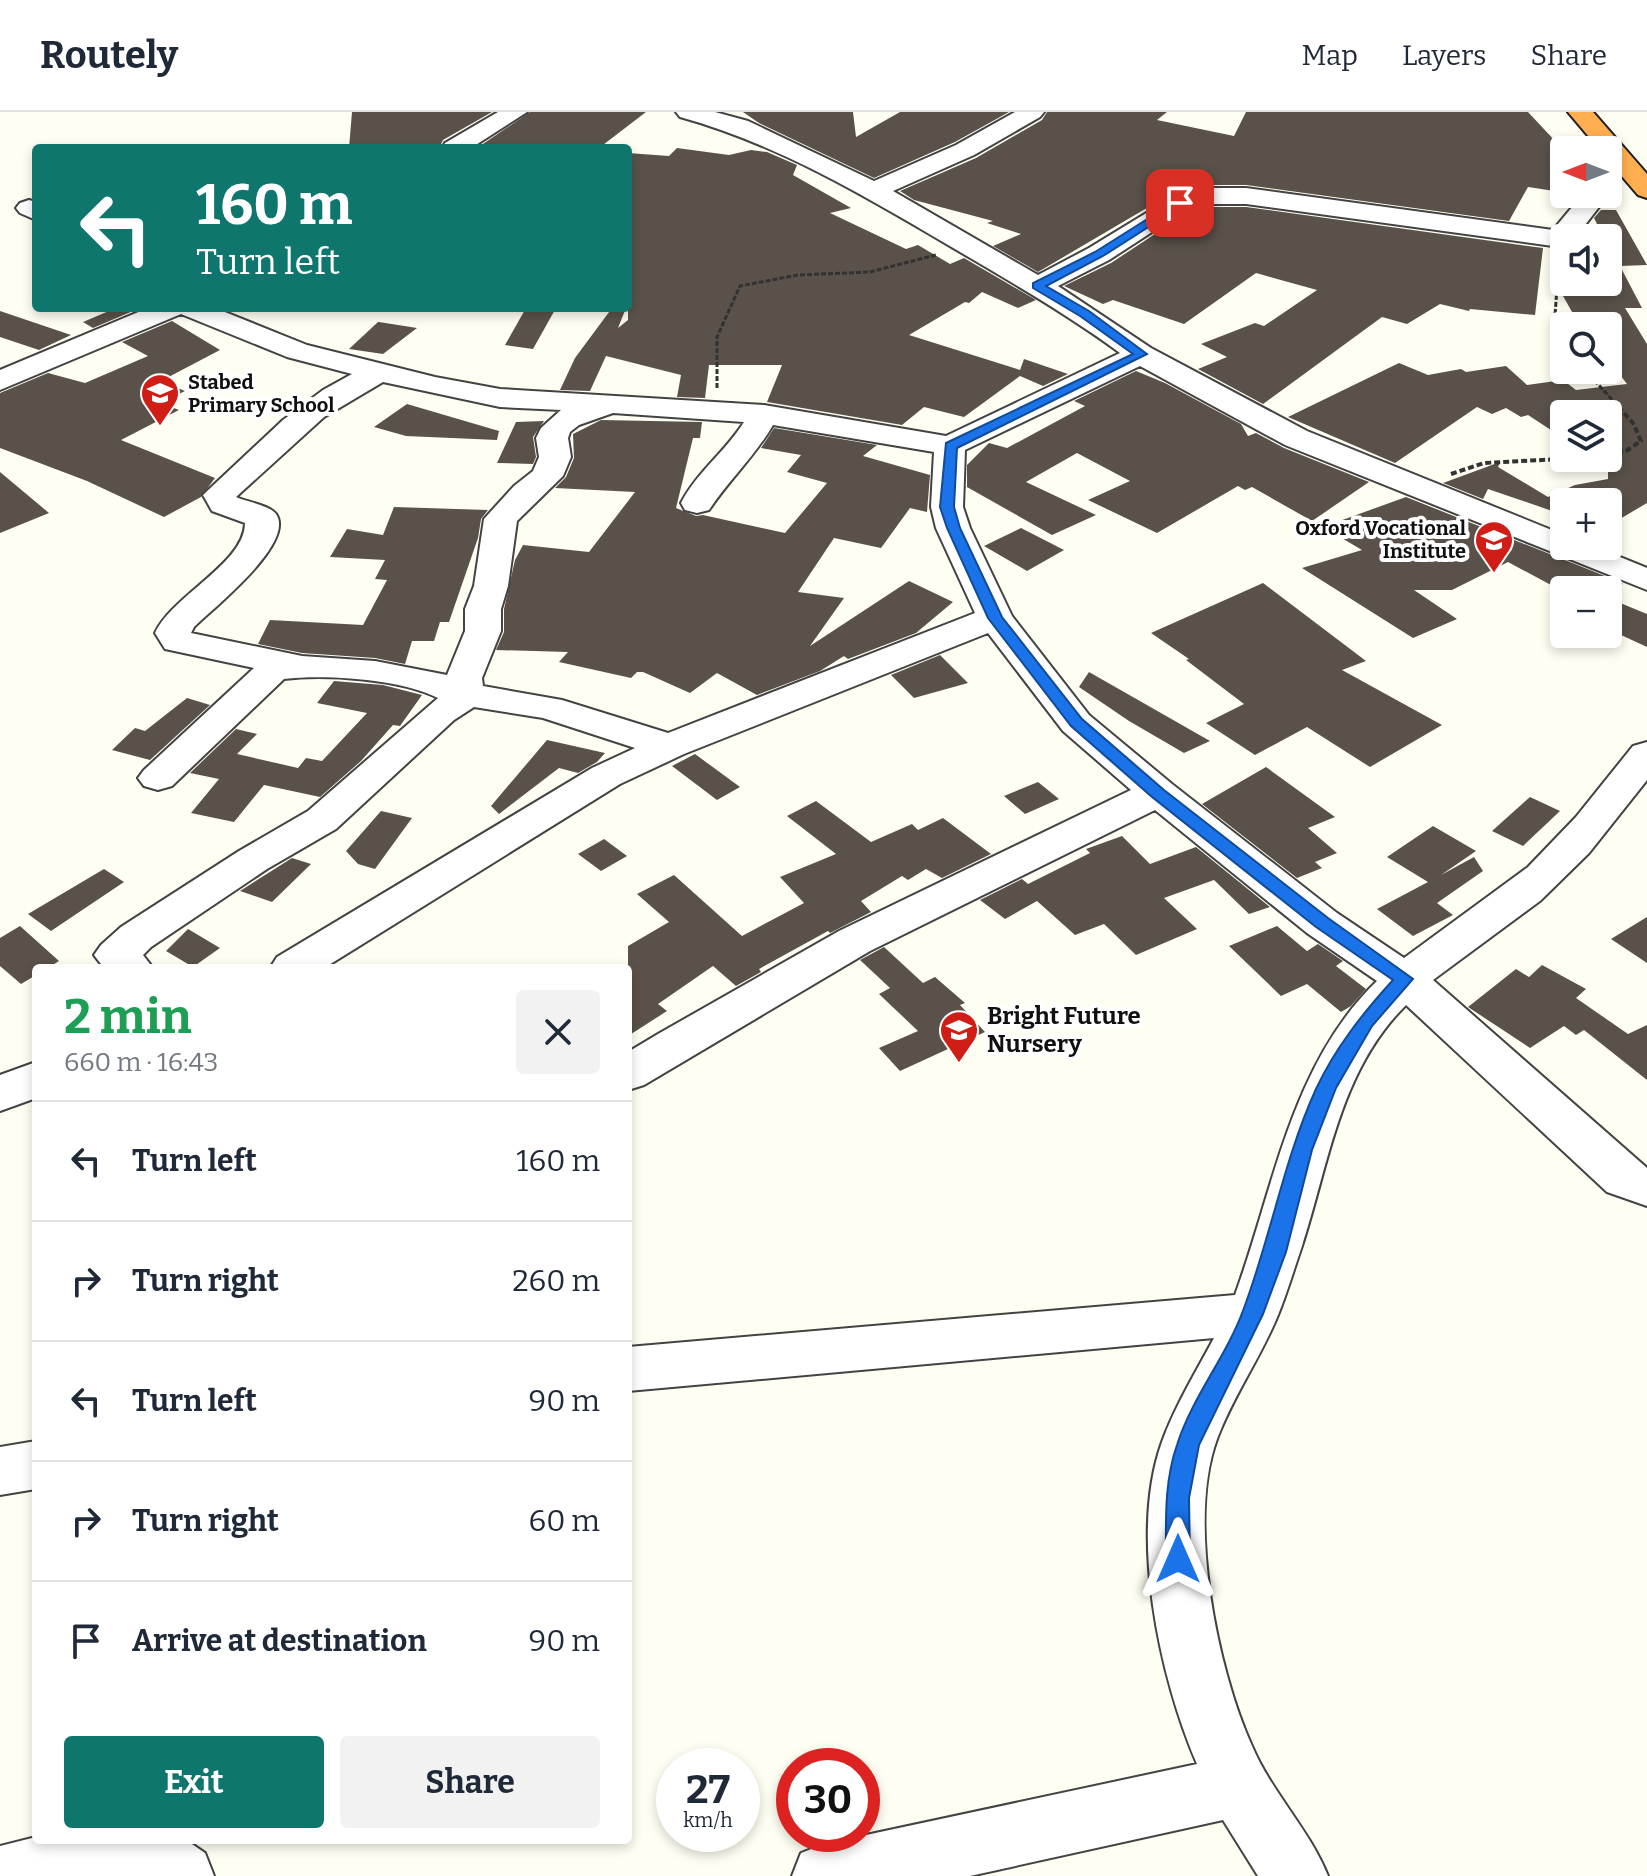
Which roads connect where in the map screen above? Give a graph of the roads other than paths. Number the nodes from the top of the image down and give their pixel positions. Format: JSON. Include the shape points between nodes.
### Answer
{"nodes":[{"id":1,"x":515,"y":112,"type":"edge"},
{"id":2,"x":688,"y":112,"type":"edge"},
{"id":3,"x":1032,"y":112,"type":"edge"},
{"id":4,"x":1580,"y":112,"type":"edge"},
{"id":5,"x":1594,"y":136,"type":"edge"},
{"id":6,"x":461,"y":144,"type":"edge"},
{"id":7,"x":1622,"y":174,"type":"edge"},
{"id":8,"x":1646,"y":189,"type":"edge"},
{"id":9,"x":874,"y":190,"type":"junction"},
{"id":10,"x":1585,"y":208,"type":"edge"},
{"id":11,"x":1037,"y":286,"type":"junction"},
{"id":12,"x":163,"y":312,"type":"edge"},
{"id":13,"x":200,"y":312,"type":"edge"},
{"id":14,"x":1141,"y":354,"type":"junction"},
{"id":15,"x":378,"y":373,"type":"junction"},
{"id":16,"x":0,"y":381,"type":"edge"},
{"id":17,"x":610,"y":404,"type":"junction"},
{"id":18,"x":764,"y":414,"type":"junction"},
{"id":19,"x":950,"y":446,"type":"junction"},
{"id":20,"x":697,"y":503,"type":"dead end"},
{"id":21,"x":1647,"y":580,"type":"edge"},
{"id":22,"x":995,"y":618,"type":"junction"},
{"id":23,"x":294,"y":665,"type":"junction"},
{"id":24,"x":468,"y":695,"type":"junction"},
{"id":25,"x":670,"y":746,"type":"junction"},
{"id":26,"x":1647,"y":754,"type":"edge"},
{"id":27,"x":158,"y":778,"type":"dead end"},
{"id":28,"x":1158,"y":793,"type":"junction"},
{"id":29,"x":126,"y":964,"type":"edge"},
{"id":30,"x":299,"y":964,"type":"edge"},
{"id":31,"x":1404,"y":979,"type":"junction"},
{"id":32,"x":632,"y":1071,"type":"edge"},
{"id":33,"x":32,"y":1081,"type":"edge"},
{"id":34,"x":0,"y":1094,"type":"edge"},
{"id":35,"x":1647,"y":1187,"type":"edge"},
{"id":36,"x":1253,"y":1314,"type":"junction"},
{"id":37,"x":632,"y":1369,"type":"edge"},
{"id":38,"x":32,"y":1466,"type":"edge"},
{"id":39,"x":0,"y":1471,"type":"edge"},
{"id":40,"x":1238,"y":1786,"type":"junction"},
{"id":41,"x":5,"y":1876,"type":"edge"},
{"id":42,"x":182,"y":1876,"type":"edge"},
{"id":43,"x":824,"y":1876,"type":"edge"},
{"id":44,"x":1296,"y":1876,"type":"edge"}],
"edges":[{"from":1,"to":6,"type":"street"},
{"from":2,"to":9,"type":"street","via":[[740,126]]},
{"from":3,"to":9,"type":"street","via":[[965,150]]},
{"from":4,"to":5,"type":"highway"},
{"from":7,"to":8,"type":"highway"},
{"from":9,"to":11,"type":"street"},
{"from":10,"to":11,"type":"street","via":[[1560,239],[1246,196],[1200,196]]},
{"from":11,"to":14,"type":"street"},
{"from":12,"to":16,"type":"street"},
{"from":13,"to":15,"type":"street","via":[[297,351]]},
{"from":14,"to":19,"type":"street"},
{"from":14,"to":21,"type":"street","via":[[1296,438]]},
{"from":15,"to":17,"type":"street","via":[[500,398]]},
{"from":15,"to":23,"type":"street","via":[[310,413],[219,495],[224,504],[262,518],[262,533],[250,555],[178,622],[173,633],[178,641],[227,654]]},
{"from":17,"to":18,"type":"street"},
{"from":17,"to":24,"type":"street","via":[[568,418],[556,428],[555,457],[547,476],[501,519],[483,631],[464,678]]},
{"from":18,"to":19,"type":"street"},
{"from":18,"to":20,"type":"street"},
{"from":19,"to":22,"type":"street","via":[[947,507]]},
{"from":22,"to":25,"type":"street"},
{"from":22,"to":28,"type":"street","via":[[1076,723]]},
{"from":23,"to":24,"type":"street","via":[[420,680]]},
{"from":23,"to":27,"type":"street","via":[[258,681]]},
{"from":24,"to":25,"type":"street","via":[[549,708]]},
{"from":24,"to":29,"type":"street","via":[[441,712],[322,820],[136,937],[116,955]]},
{"from":25,"to":30,"type":"street","via":[[606,776]]},
{"from":26,"to":31,"type":"street","via":[[1582,836],[1526,890]]},
{"from":28,"to":31,"type":"street","via":[[1322,923]]},
{"from":28,"to":32,"type":"street","via":[[838,951]]},
{"from":31,"to":35,"type":"street","via":[[1624,1179]]},
{"from":31,"to":36,"type":"street","via":[[1366,1021],[1326,1088]]},
{"from":33,"to":34,"type":"street"},
{"from":36,"to":37,"type":"street"},
{"from":36,"to":40,"type":"street","via":[[1188,1444],[1177,1498],[1178,1559],[1190,1642]]},
{"from":38,"to":39,"type":"street"},
{"from":40,"to":43,"type":"street"},
{"from":40,"to":44,"type":"street"},
{"from":41,"to":42,"type":"street","via":[[134,1856],[167,1863]]}]}
